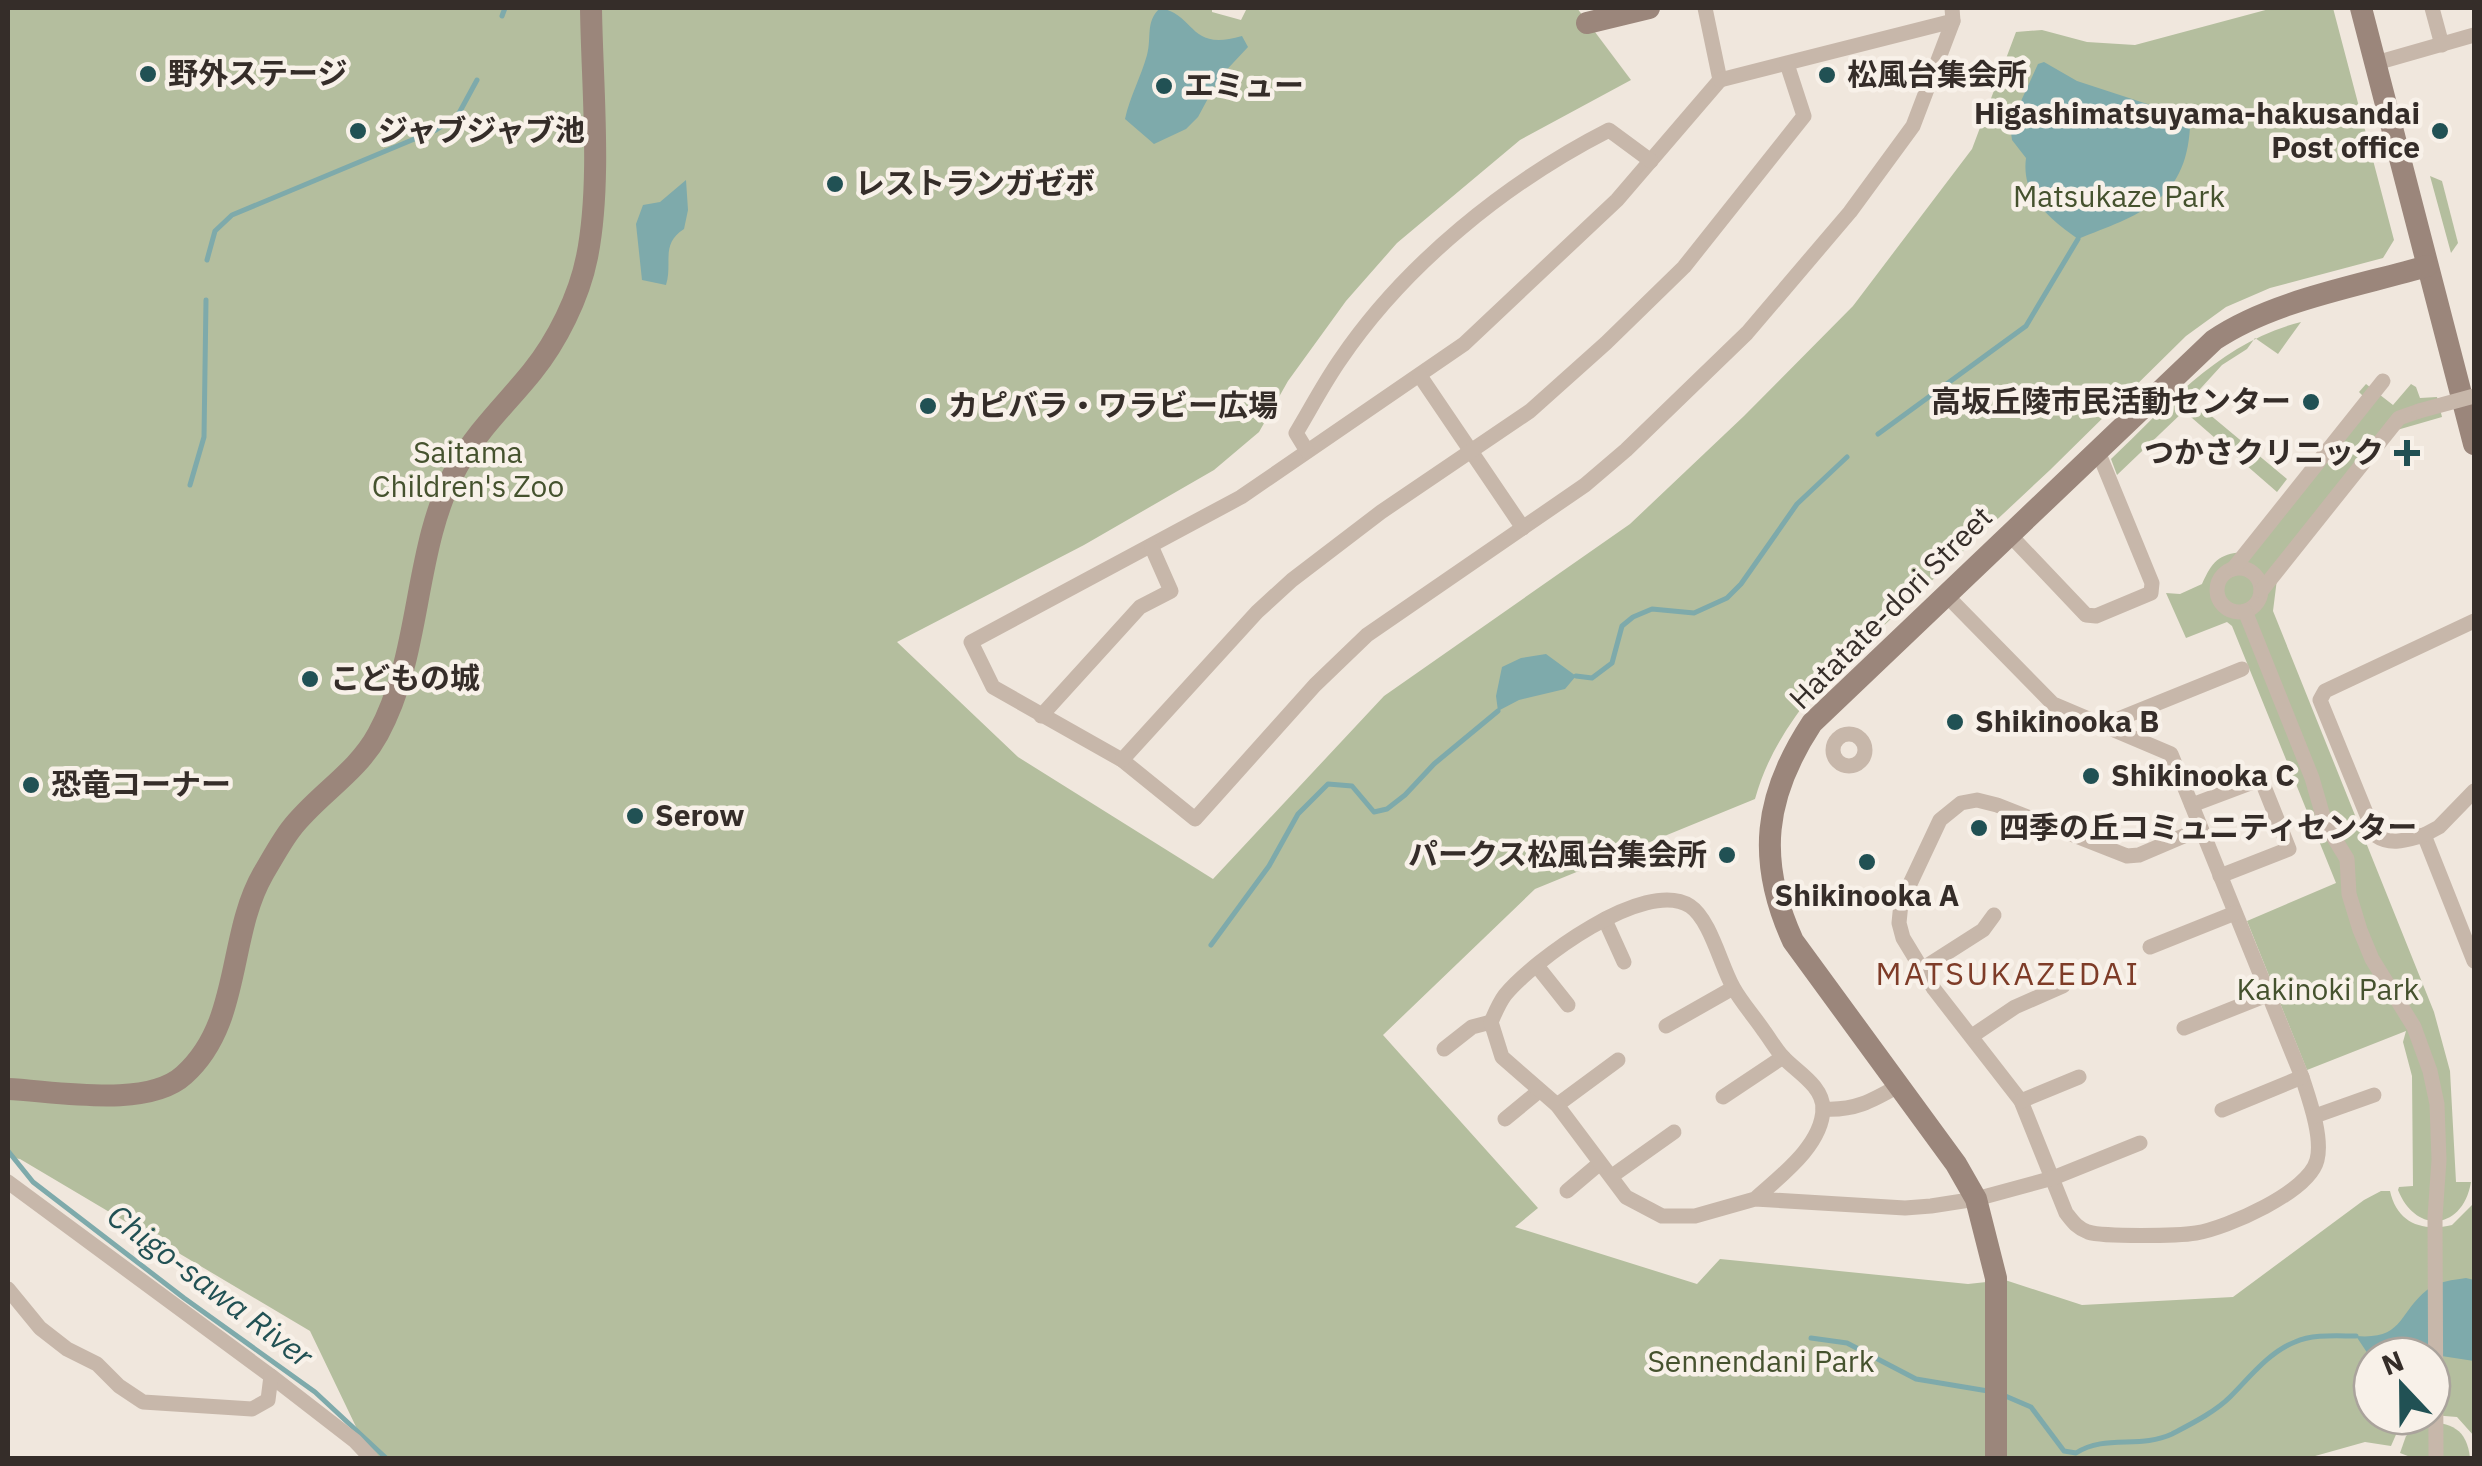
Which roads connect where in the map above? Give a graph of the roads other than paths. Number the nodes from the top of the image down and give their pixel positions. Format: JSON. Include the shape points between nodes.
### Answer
{"nodes":[{"id":1,"x":591,"y":8,"type":"edge"},
{"id":2,"x":1649,"y":8,"type":"edge"},
{"id":3,"x":1705,"y":8,"type":"edge"},
{"id":4,"x":2362,"y":8,"type":"edge"},
{"id":5,"x":2432,"y":8,"type":"edge"},
{"id":6,"x":1953,"y":14,"type":"edge"},
{"id":7,"x":1587,"y":22,"type":"dead end"},
{"id":8,"x":2474,"y":35,"type":"edge"},
{"id":9,"x":2442,"y":44,"type":"junction"},
{"id":10,"x":1786,"y":64,"type":"junction"},
{"id":11,"x":2376,"y":64,"type":"junction"},
{"id":12,"x":1720,"y":80,"type":"junction"},
{"id":13,"x":1651,"y":160,"type":"junction"},
{"id":14,"x":2428,"y":266,"type":"junction"},
{"id":15,"x":1420,"y":376,"type":"junction"},
{"id":16,"x":2383,"y":381,"type":"dead end"},
{"id":17,"x":2474,"y":396,"type":"edge"},
{"id":18,"x":2370,"y":398,"type":"junction"},
{"id":19,"x":2400,"y":418,"type":"junction"},
{"id":20,"x":2474,"y":444,"type":"edge"},
{"id":21,"x":2097,"y":449,"type":"junction"},
{"id":22,"x":1307,"y":451,"type":"junction"},
{"id":23,"x":1472,"y":453,"type":"junction"},
{"id":24,"x":1523,"y":528,"type":"junction"},
{"id":25,"x":2009,"y":534,"type":"junction"},
{"id":26,"x":1152,"y":548,"type":"junction"},
{"id":27,"x":2233,"y":569,"type":"junction"},
{"id":28,"x":2261,"y":592,"type":"junction"},
{"id":29,"x":1946,"y":595,"type":"junction"},
{"id":30,"x":2245,"y":612,"type":"junction"},
{"id":31,"x":2474,"y":621,"type":"edge"},
{"id":32,"x":2242,"y":669,"type":"dead end"},
{"id":33,"x":1041,"y":716,"type":"junction"},
{"id":34,"x":1812,"y":723,"type":"junction"},
{"id":35,"x":2106,"y":724,"type":"junction"},
{"id":36,"x":1836,"y":740,"type":"dead end"},
{"id":37,"x":1122,"y":760,"type":"junction"},
{"id":38,"x":2474,"y":791,"type":"edge"},
{"id":39,"x":2192,"y":806,"type":"junction"},
{"id":40,"x":2200,"y":830,"type":"junction"},
{"id":41,"x":2424,"y":835,"type":"junction"},
{"id":42,"x":2220,"y":876,"type":"junction"},
{"id":43,"x":2235,"y":913,"type":"junction"},
{"id":44,"x":1994,"y":915,"type":"dead end"},
{"id":45,"x":1605,"y":920,"type":"junction"},
{"id":46,"x":2150,"y":946,"type":"dead end"},
{"id":47,"x":2474,"y":961,"type":"edge"},
{"id":48,"x":1624,"y":962,"type":"dead end"},
{"id":49,"x":1536,"y":966,"type":"junction"},
{"id":50,"x":1922,"y":969,"type":"junction"},
{"id":51,"x":2062,"y":986,"type":"dead end"},
{"id":52,"x":1733,"y":988,"type":"junction"},
{"id":53,"x":2267,"y":995,"type":"junction"},
{"id":54,"x":1568,"y":1005,"type":"dead end"},
{"id":55,"x":1490,"y":1022,"type":"junction"},
{"id":56,"x":1666,"y":1026,"type":"dead end"},
{"id":57,"x":2184,"y":1028,"type":"dead end"},
{"id":58,"x":1972,"y":1036,"type":"junction"},
{"id":59,"x":1444,"y":1049,"type":"dead end"},
{"id":60,"x":1783,"y":1057,"type":"junction"},
{"id":61,"x":1618,"y":1060,"type":"dead end"},
{"id":62,"x":2079,"y":1077,"type":"dead end"},
{"id":63,"x":2302,"y":1077,"type":"junction"},
{"id":64,"x":1898,"y":1086,"type":"junction"},
{"id":65,"x":8,"y":1088,"type":"edge"},
{"id":66,"x":1538,"y":1092,"type":"junction"},
{"id":67,"x":2374,"y":1096,"type":"dead end"},
{"id":68,"x":1723,"y":1097,"type":"dead end"},
{"id":69,"x":2021,"y":1101,"type":"junction"},
{"id":70,"x":1557,"y":1106,"type":"junction"},
{"id":71,"x":1823,"y":1109,"type":"junction"},
{"id":72,"x":2222,"y":1110,"type":"dead end"},
{"id":73,"x":2314,"y":1116,"type":"junction"},
{"id":74,"x":1506,"y":1119,"type":"dead end"},
{"id":75,"x":1674,"y":1132,"type":"dead end"},
{"id":76,"x":2140,"y":1143,"type":"dead end"},
{"id":77,"x":1600,"y":1163,"type":"junction"},
{"id":78,"x":1612,"y":1176,"type":"junction"},
{"id":79,"x":2053,"y":1178,"type":"junction"},
{"id":80,"x":8,"y":1182,"type":"edge"},
{"id":81,"x":1567,"y":1191,"type":"dead end"},
{"id":82,"x":1755,"y":1198,"type":"junction"},
{"id":83,"x":1976,"y":1199,"type":"junction"},
{"id":84,"x":8,"y":1289,"type":"edge"},
{"id":85,"x":271,"y":1376,"type":"junction"},
{"id":86,"x":371,"y":1458,"type":"edge"},
{"id":87,"x":1996,"y":1458,"type":"edge"},
{"id":88,"x":2436,"y":1458,"type":"edge"}],
"edges":[{"from":1,"to":65,"type":"street","via":[[594,184],[587,258],[560,331],[458,465],[433,520],[409,639],[378,736],[292,828],[261,878],[220,1025],[183,1076],[170,1086],[128,1095]]},
{"from":2,"to":7,"type":"street"},
{"from":3,"to":12,"type":"street"},
{"from":4,"to":11,"type":"street"},
{"from":5,"to":9,"type":"street"},
{"from":6,"to":10,"type":"street"},
{"from":6,"to":24,"type":"street","via":[[1913,126],[1798,274],[1626,450]]},
{"from":8,"to":9,"type":"street"},
{"from":9,"to":11,"type":"street"},
{"from":10,"to":12,"type":"street"},
{"from":10,"to":23,"type":"street","via":[[1804,116],[1743,196],[1684,267],[1606,343]]},
{"from":11,"to":14,"type":"street"},
{"from":12,"to":13,"type":"street"},
{"from":13,"to":15,"type":"street","via":[[1507,307]]},
{"from":13,"to":22,"type":"street","via":[[1609,130],[1532,175],[1456,234],[1394,293],[1341,358],[1296,433]]},
{"from":14,"to":20,"type":"street"},
{"from":14,"to":21,"type":"street","name":"Hatatate-dori Street","via":[[2232,328]]},
{"from":15,"to":22,"type":"street"},
{"from":15,"to":23,"type":"street"},
{"from":16,"to":18,"type":"street"},
{"from":17,"to":19,"type":"street","bridge":true},
{"from":18,"to":19,"type":"street"},
{"from":18,"to":27,"type":"street"},
{"from":19,"to":28,"type":"street"},
{"from":21,"to":25,"type":"street","name":"Hatatate-dori Street"},
{"from":21,"to":25,"type":"street","via":[[2151,593],[2086,615]]},
{"from":22,"to":26,"type":"street"},
{"from":23,"to":24,"type":"street"},
{"from":23,"to":37,"type":"street","via":[[1292,580]]},
{"from":24,"to":37,"type":"street","via":[[1367,635],[1195,818]]},
{"from":25,"to":29,"type":"street","name":"Hatatate-dori Street"},
{"from":26,"to":33,"type":"street","via":[[1171,590],[1140,607]]},
{"from":26,"to":33,"type":"street","via":[[971,642],[993,687]]},
{"from":27,"to":28,"type":"street","via":[[2256,575]]},
{"from":27,"to":30,"type":"street","via":[[2219,581],[2218,595],[2231,610]]},
{"from":28,"to":30,"type":"street"},
{"from":29,"to":34,"type":"street","name":"Hatatate-dori Street"},
{"from":29,"to":35,"type":"street","via":[[2044,698]]},
{"from":30,"to":88,"type":"street","via":[[2324,823],[2347,859],[2348,894],[2360,930],[2425,1052],[2435,1089]]},
{"from":31,"to":41,"type":"street","via":[[2320,700],[2375,834],[2398,842]]},
{"from":32,"to":35,"type":"street"},
{"from":33,"to":37,"type":"street"},
{"from":34,"to":36,"type":"street"},
{"from":34,"to":64,"type":"street","name":"Hatatate-dori Street","via":[[1780,780],[1770,815],[1776,892],[1794,941]]},
{"from":35,"to":39,"type":"street","via":[[2171,754]]},
{"from":38,"to":41,"type":"street"},
{"from":39,"to":40,"type":"street"},
{"from":39,"to":42,"type":"street","via":[[2261,778],[2289,849]]},
{"from":40,"to":42,"type":"street"},
{"from":40,"to":50,"type":"street","via":[[2127,856],[1997,805],[1960,803],[1940,820],[1901,903],[1903,938]]},
{"from":41,"to":47,"type":"street"},
{"from":42,"to":43,"type":"street"},
{"from":43,"to":46,"type":"street"},
{"from":43,"to":53,"type":"street"},
{"from":44,"to":50,"type":"street","via":[[1983,930]]},
{"from":45,"to":48,"type":"street"},
{"from":45,"to":49,"type":"street"},
{"from":45,"to":52,"type":"street","via":[[1655,902],[1690,906]]},
{"from":49,"to":54,"type":"street"},
{"from":49,"to":55,"type":"street"},
{"from":50,"to":58,"type":"street"},
{"from":51,"to":58,"type":"street"},
{"from":52,"to":56,"type":"street"},
{"from":52,"to":60,"type":"street"},
{"from":53,"to":57,"type":"street"},
{"from":53,"to":63,"type":"street"},
{"from":55,"to":59,"type":"street"},
{"from":55,"to":66,"type":"street","via":[[1502,1058]]},
{"from":58,"to":69,"type":"street"},
{"from":60,"to":68,"type":"street"},
{"from":60,"to":71,"type":"street","via":[[1802,1072]]},
{"from":61,"to":70,"type":"street"},
{"from":62,"to":69,"type":"street"},
{"from":63,"to":72,"type":"street"},
{"from":63,"to":73,"type":"street"},
{"from":64,"to":71,"type":"street","via":[[1868,1104]]},
{"from":64,"to":83,"type":"street","name":"Hatatate-dori Street"},
{"from":66,"to":70,"type":"street"},
{"from":66,"to":74,"type":"street"},
{"from":67,"to":73,"type":"street"},
{"from":69,"to":79,"type":"street"},
{"from":70,"to":77,"type":"street"},
{"from":71,"to":82,"type":"street","via":[[1814,1136],[1790,1168]]},
{"from":73,"to":79,"type":"street","via":[[2318,1158],[2308,1177],[2227,1226],[2193,1234],[2092,1234],[2075,1226]]},
{"from":75,"to":78,"type":"street"},
{"from":76,"to":79,"type":"street"},
{"from":77,"to":78,"type":"street"},
{"from":77,"to":81,"type":"street"},
{"from":78,"to":82,"type":"street","via":[[1626,1197],[1662,1216],[1694,1216]]},
{"from":79,"to":83,"type":"street"},
{"from":80,"to":85,"type":"street"},
{"from":82,"to":83,"type":"street","via":[[1905,1208]]},
{"from":83,"to":87,"type":"street","name":"Hatatate-dori Street","via":[[1996,1278]]},
{"from":84,"to":85,"type":"street","via":[[40,1328],[143,1402],[252,1409],[268,1400]]},
{"from":85,"to":86,"type":"street"}]}
